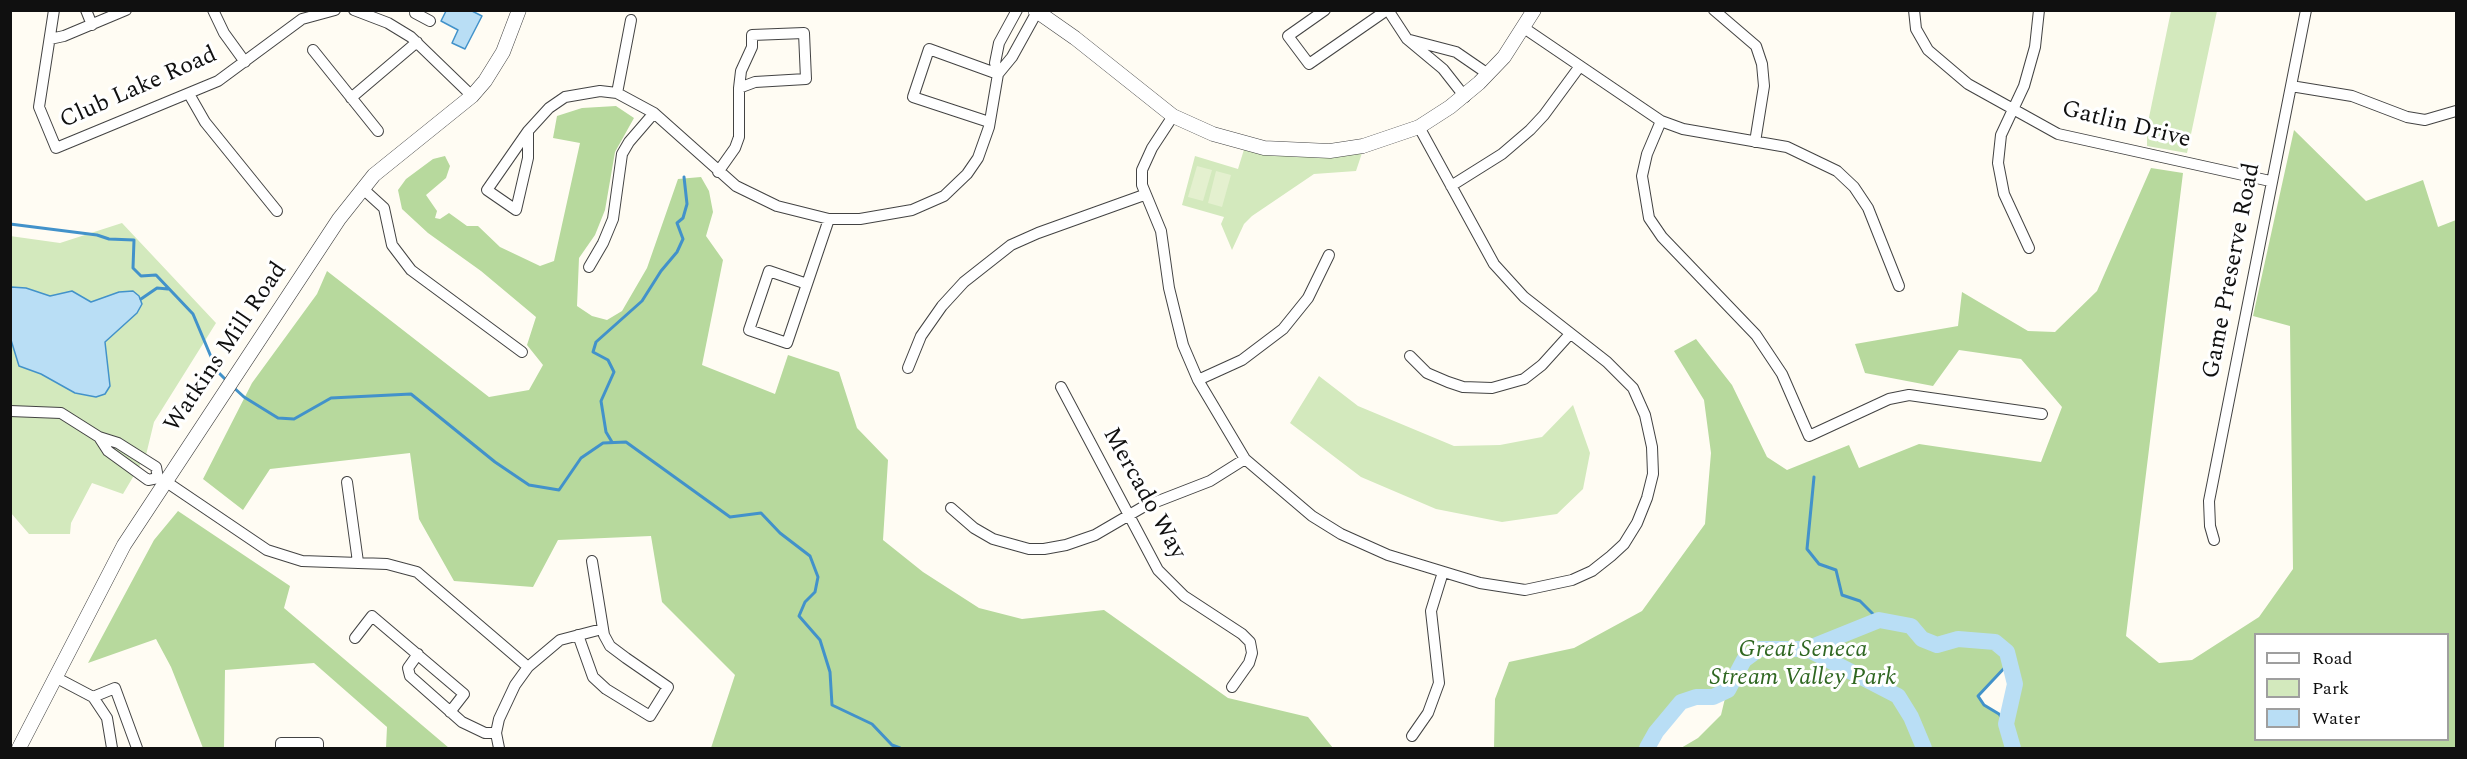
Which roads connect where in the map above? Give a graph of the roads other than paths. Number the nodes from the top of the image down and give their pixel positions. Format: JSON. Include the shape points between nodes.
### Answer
{"nodes":[{"id":1,"x":54,"y":10,"type":"edge"},
{"id":2,"x":86,"y":10,"type":"edge"},
{"id":3,"x":126,"y":10,"type":"edge"},
{"id":4,"x":213,"y":10,"type":"edge"},
{"id":5,"x":335,"y":10,"type":"edge"},
{"id":6,"x":354,"y":10,"type":"edge"},
{"id":7,"x":519,"y":10,"type":"edge"},
{"id":8,"x":1017,"y":10,"type":"edge"},
{"id":9,"x":1325,"y":10,"type":"edge"},
{"id":10,"x":1387,"y":10,"type":"edge"},
{"id":11,"x":1533,"y":10,"type":"edge"},
{"id":12,"x":1714,"y":10,"type":"edge"},
{"id":13,"x":1914,"y":10,"type":"edge"},
{"id":14,"x":2039,"y":10,"type":"edge"},
{"id":15,"x":2306,"y":10,"type":"edge"},
{"id":16,"x":1037,"y":11,"type":"edge"},
{"id":17,"x":415,"y":13,"type":"dead end"},
{"id":18,"x":631,"y":20,"type":"dead end"},
{"id":19,"x":430,"y":21,"type":"dead end"},
{"id":20,"x":92,"y":25,"type":"junction"},
{"id":21,"x":1524,"y":28,"type":"junction"},
{"id":22,"x":50,"y":39,"type":"junction"},
{"id":23,"x":1407,"y":39,"type":"junction"},
{"id":24,"x":417,"y":42,"type":"junction"},
{"id":25,"x":313,"y":50,"type":"dead end"},
{"id":26,"x":245,"y":62,"type":"junction"},
{"id":27,"x":1580,"y":66,"type":"junction"},
{"id":28,"x":998,"y":74,"type":"junction"},
{"id":29,"x":1488,"y":74,"type":"junction"},
{"id":30,"x":2290,"y":86,"type":"junction"},
{"id":31,"x":739,"y":88,"type":"junction"},
{"id":32,"x":617,"y":93,"type":"junction"},
{"id":33,"x":189,"y":94,"type":"junction"},
{"id":34,"x":472,"y":96,"type":"junction"},
{"id":35,"x":1465,"y":96,"type":"junction"},
{"id":36,"x":351,"y":98,"type":"junction"},
{"id":37,"x":2011,"y":111,"type":"junction"},
{"id":38,"x":2457,"y":111,"type":"edge"},
{"id":39,"x":654,"y":114,"type":"junction"},
{"id":40,"x":1173,"y":116,"type":"junction"},
{"id":41,"x":1661,"y":121,"type":"junction"},
{"id":42,"x":989,"y":122,"type":"junction"},
{"id":43,"x":1419,"y":127,"type":"junction"},
{"id":44,"x":528,"y":131,"type":"junction"},
{"id":45,"x":378,"y":132,"type":"dead end"},
{"id":46,"x":1755,"y":142,"type":"junction"},
{"id":47,"x":718,"y":172,"type":"junction"},
{"id":48,"x":2270,"y":181,"type":"junction"},
{"id":49,"x":1451,"y":186,"type":"junction"},
{"id":50,"x":363,"y":188,"type":"junction"},
{"id":51,"x":1144,"y":195,"type":"junction"},
{"id":52,"x":277,"y":211,"type":"dead end"},
{"id":53,"x":829,"y":219,"type":"junction"},
{"id":54,"x":2029,"y":248,"type":"dead end"},
{"id":55,"x":1329,"y":255,"type":"dead end"},
{"id":56,"x":589,"y":267,"type":"dead end"},
{"id":57,"x":807,"y":284,"type":"junction"},
{"id":58,"x":1899,"y":286,"type":"dead end"},
{"id":59,"x":1570,"y":334,"type":"junction"},
{"id":60,"x":522,"y":352,"type":"dead end"},
{"id":61,"x":1410,"y":356,"type":"dead end"},
{"id":62,"x":908,"y":368,"type":"dead end"},
{"id":63,"x":1198,"y":380,"type":"junction"},
{"id":64,"x":1061,"y":387,"type":"dead end"},
{"id":65,"x":10,"y":411,"type":"edge"},
{"id":66,"x":2042,"y":414,"type":"dead end"},
{"id":67,"x":1245,"y":459,"type":"junction"},
{"id":68,"x":162,"y":479,"type":"junction"},
{"id":69,"x":347,"y":482,"type":"dead end"},
{"id":70,"x":951,"y":508,"type":"dead end"},
{"id":71,"x":1127,"y":515,"type":"junction"},
{"id":72,"x":2214,"y":540,"type":"dead end"},
{"id":73,"x":592,"y":561,"type":"dead end"},
{"id":74,"x":358,"y":562,"type":"junction"},
{"id":75,"x":1443,"y":572,"type":"junction"},
{"id":76,"x":602,"y":629,"type":"junction"},
{"id":77,"x":578,"y":635,"type":"junction"},
{"id":78,"x":355,"y":638,"type":"dead end"},
{"id":79,"x":418,"y":654,"type":"junction"},
{"id":80,"x":528,"y":666,"type":"junction"},
{"id":81,"x":56,"y":677,"type":"junction"},
{"id":82,"x":1232,"y":687,"type":"dead end"},
{"id":83,"x":93,"y":697,"type":"junction"},
{"id":84,"x":450,"y":712,"type":"junction"},
{"id":85,"x":496,"y":733,"type":"junction"},
{"id":86,"x":1412,"y":735,"type":"dead end"},
{"id":87,"x":19,"y":748,"type":"edge"},
{"id":88,"x":112,"y":748,"type":"edge"},
{"id":89,"x":137,"y":748,"type":"edge"},
{"id":90,"x":281,"y":748,"type":"edge"},
{"id":91,"x":318,"y":748,"type":"edge"},
{"id":92,"x":498,"y":748,"type":"edge"}],
"edges":[{"from":1,"to":22,"type":"street","name":"Club Lake Road"},
{"from":2,"to":20,"type":"street"},
{"from":3,"to":20,"type":"street"},
{"from":4,"to":26,"type":"street"},
{"from":5,"to":26,"type":"street","name":"Club Lake Road","via":[[302,19]]},
{"from":6,"to":24,"type":"street","via":[[388,23]]},
{"from":7,"to":34,"type":"street","name":"Watkins Mill Road","via":[[503,52]]},
{"from":8,"to":28,"type":"street","via":[[999,43],[995,63]]},
{"from":9,"to":10,"type":"street","via":[[1288,36],[1308,64]]},
{"from":10,"to":23,"type":"street"},
{"from":11,"to":21,"type":"street"},
{"from":12,"to":46,"type":"street","via":[[1756,46],[1762,64],[1764,86]]},
{"from":13,"to":37,"type":"street","name":"Gatlin Drive","via":[[1916,29],[1928,50],[1968,84]]},
{"from":14,"to":37,"type":"street","via":[[2035,47],[2024,86]]},
{"from":15,"to":30,"type":"street","name":"Game Preserve Road"},
{"from":16,"to":28,"type":"street"},
{"from":16,"to":40,"type":"street"},
{"from":17,"to":19,"type":"street"},
{"from":18,"to":32,"type":"street"},
{"from":20,"to":22,"type":"street"},
{"from":21,"to":27,"type":"street"},
{"from":21,"to":29,"type":"street"},
{"from":22,"to":33,"type":"street","name":"Club Lake Road","via":[[39,106],[56,148]]},
{"from":23,"to":29,"type":"street","via":[[1456,52]]},
{"from":23,"to":35,"type":"street","via":[[1443,69]]},
{"from":24,"to":34,"type":"street"},
{"from":24,"to":36,"type":"street"},
{"from":25,"to":36,"type":"street"},
{"from":26,"to":33,"type":"street","name":"Club Lake Road","via":[[218,81]]},
{"from":27,"to":41,"type":"street"},
{"from":27,"to":49,"type":"street","via":[[1530,130],[1502,154]]},
{"from":28,"to":42,"type":"street"},
{"from":28,"to":42,"type":"street","via":[[929,49],[913,96]]},
{"from":29,"to":35,"type":"street"},
{"from":30,"to":38,"type":"street","via":[[2352,96],[2425,120]]},
{"from":30,"to":48,"type":"street","name":"Game Preserve Road"},
{"from":31,"to":31,"type":"street","via":[[752,35],[804,33],[806,79],[754,82]]},
{"from":31,"to":47,"type":"street","via":[[739,137]]},
{"from":32,"to":39,"type":"street"},
{"from":32,"to":44,"type":"street","via":[[583,92],[565,98],[549,108]]},
{"from":33,"to":52,"type":"street","via":[[209,128]]},
{"from":34,"to":50,"type":"street","name":"Watkins Mill Road","via":[[385,165]]},
{"from":35,"to":43,"type":"street"},
{"from":36,"to":45,"type":"street"},
{"from":37,"to":48,"type":"street","name":"Gatlin Drive","via":[[2079,140]]},
{"from":37,"to":54,"type":"street","via":[[2001,135],[1998,163],[2004,194]]},
{"from":39,"to":47,"type":"street"},
{"from":39,"to":56,"type":"street","via":[[622,154],[613,219]]},
{"from":40,"to":43,"type":"street","via":[[1213,134],[1282,151],[1363,146]]},
{"from":40,"to":51,"type":"street","via":[[1142,170]]},
{"from":41,"to":46,"type":"street","via":[[1683,129]]},
{"from":41,"to":66,"type":"street","via":[[1642,176],[1649,218],[1662,237],[1756,335],[1782,374],[1809,436],[1889,399],[1909,395]]},
{"from":42,"to":53,"type":"street","via":[[978,158],[944,196],[896,214]]},
{"from":43,"to":49,"type":"street"},
{"from":44,"to":44,"type":"street","via":[[487,190],[516,210],[528,158]]},
{"from":46,"to":58,"type":"street","via":[[1786,147],[1816,159],[1854,187],[1879,230]]},
{"from":47,"to":53,"type":"street","via":[[766,202]]},
{"from":48,"to":72,"type":"street","name":"Game Preserve Road","via":[[2209,501]]},
{"from":49,"to":59,"type":"street","via":[[1494,264],[1524,297]]},
{"from":50,"to":60,"type":"street","via":[[384,208],[392,244],[406,265]]},
{"from":50,"to":68,"type":"street","name":"Watkins Mill Road"},
{"from":51,"to":62,"type":"street","via":[[1011,245],[964,282],[942,306],[921,336]]},
{"from":51,"to":63,"type":"street","via":[[1161,231],[1183,345]]},
{"from":53,"to":57,"type":"street"},
{"from":55,"to":63,"type":"street","via":[[1308,298],[1283,329],[1242,360]]},
{"from":57,"to":57,"type":"street","via":[[787,343],[749,330],[769,271]]},
{"from":59,"to":61,"type":"street","via":[[1524,379],[1492,388],[1448,382],[1427,373]]},
{"from":59,"to":75,"type":"street","via":[[1633,388],[1645,416],[1653,474],[1637,523],[1624,544],[1592,571],[1542,588],[1525,590],[1480,583]]},
{"from":63,"to":67,"type":"street"},
{"from":64,"to":71,"type":"street","name":"Mercado Way"},
{"from":65,"to":68,"type":"street","via":[[61,413],[156,467]]},
{"from":67,"to":71,"type":"street","via":[[1210,481]]},
{"from":67,"to":75,"type":"street","via":[[1286,495],[1341,534],[1388,555]]},
{"from":68,"to":74,"type":"street","via":[[267,550],[302,561]]},
{"from":68,"to":81,"type":"street","name":"Watkins Mill Road","via":[[113,564]]},
{"from":69,"to":74,"type":"street"},
{"from":70,"to":71,"type":"street","via":[[993,539],[1029,549],[1066,545],[1095,535]]},
{"from":71,"to":82,"type":"street","name":"Mercado Way","via":[[1168,582],[1250,642],[1249,663]]},
{"from":73,"to":76,"type":"street"},
{"from":74,"to":80,"type":"street","via":[[417,572]]},
{"from":75,"to":86,"type":"street","via":[[1431,611],[1439,683],[1428,713]]},
{"from":76,"to":77,"type":"street"},
{"from":76,"to":77,"type":"street","via":[[610,646],[668,687],[650,716],[593,677]]},
{"from":77,"to":80,"type":"street","via":[[560,640]]},
{"from":78,"to":79,"type":"street","via":[[372,616]]},
{"from":79,"to":84,"type":"street","via":[[408,668],[410,676]]},
{"from":79,"to":84,"type":"street","via":[[464,694]]},
{"from":80,"to":85,"type":"street","via":[[515,685]]},
{"from":81,"to":83,"type":"street"},
{"from":81,"to":87,"type":"street","name":"Watkins Mill Road"},
{"from":83,"to":88,"type":"street","via":[[107,718]]},
{"from":83,"to":89,"type":"street","via":[[115,688]]},
{"from":84,"to":85,"type":"street","via":[[474,729]]},
{"from":85,"to":92,"type":"street"},
{"from":90,"to":91,"type":"street","via":[[281,743],[318,743]]}]}
